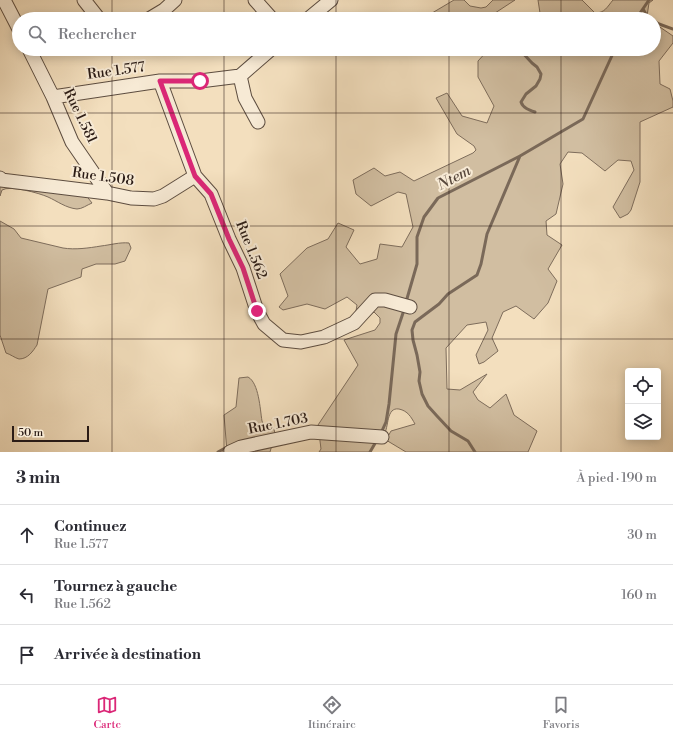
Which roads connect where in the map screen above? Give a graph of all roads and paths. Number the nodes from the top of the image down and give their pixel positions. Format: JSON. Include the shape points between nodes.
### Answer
{"nodes":[{"id":1,"x":4,"y":0,"type":"edge"},
{"id":2,"x":84,"y":0,"type":"edge"},
{"id":3,"x":175,"y":0,"type":"edge"},
{"id":4,"x":255,"y":0,"type":"edge"},
{"id":5,"x":331,"y":0,"type":"edge"},
{"id":6,"x":93,"y":12,"type":"edge"},
{"id":7,"x":161,"y":12,"type":"edge"},
{"id":8,"x":266,"y":12,"type":"edge"},
{"id":9,"x":316,"y":12,"type":"edge"},
{"id":10,"x":12,"y":15,"type":"edge"},
{"id":11,"x":32,"y":56,"type":"edge"},
{"id":12,"x":262,"y":56,"type":"edge"},
{"id":13,"x":240,"y":76,"type":"junction"},
{"id":14,"x":160,"y":81,"type":"junction"},
{"id":15,"x":53,"y":97,"type":"junction"},
{"id":16,"x":258,"y":122,"type":"dead end"},
{"id":17,"x":195,"y":176,"type":"junction"},
{"id":18,"x":0,"y":178,"type":"edge"},
{"id":19,"x":107,"y":193,"type":"junction"},
{"id":20,"x":410,"y":307,"type":"dead end"},
{"id":21,"x":382,"y":437,"type":"dead end"},
{"id":22,"x":230,"y":452,"type":"edge"}],
"edges":[{"from":1,"to":10,"type":"street"},
{"from":2,"to":6,"type":"street"},
{"from":3,"to":7,"type":"street"},
{"from":4,"to":8,"type":"street"},
{"from":5,"to":9,"type":"street"},
{"from":11,"to":15,"type":"street","name":"Rue 1.581"},
{"from":12,"to":13,"type":"street"},
{"from":13,"to":14,"type":"street","name":"Rue 1.577","via":[[200,81]]},
{"from":13,"to":16,"type":"street","via":[[245,98]]},
{"from":14,"to":15,"type":"street","name":"Rue 1.577"},
{"from":14,"to":17,"type":"street","name":"Rue 1.562"},
{"from":15,"to":19,"type":"street","name":"Rue 1.581","via":[[72,142]]},
{"from":17,"to":19,"type":"street","name":"Rue 1.508","via":[[154,199]]},
{"from":17,"to":20,"type":"street","name":"Rue 1.562","via":[[211,194],[264,324],[284,340],[301,342],[324,337],[354,323],[375,300]]},
{"from":18,"to":19,"type":"street","name":"Rue 1.508"},
{"from":21,"to":22,"type":"street","name":"Rue 1.703","via":[[311,432],[241,447]]}]}
